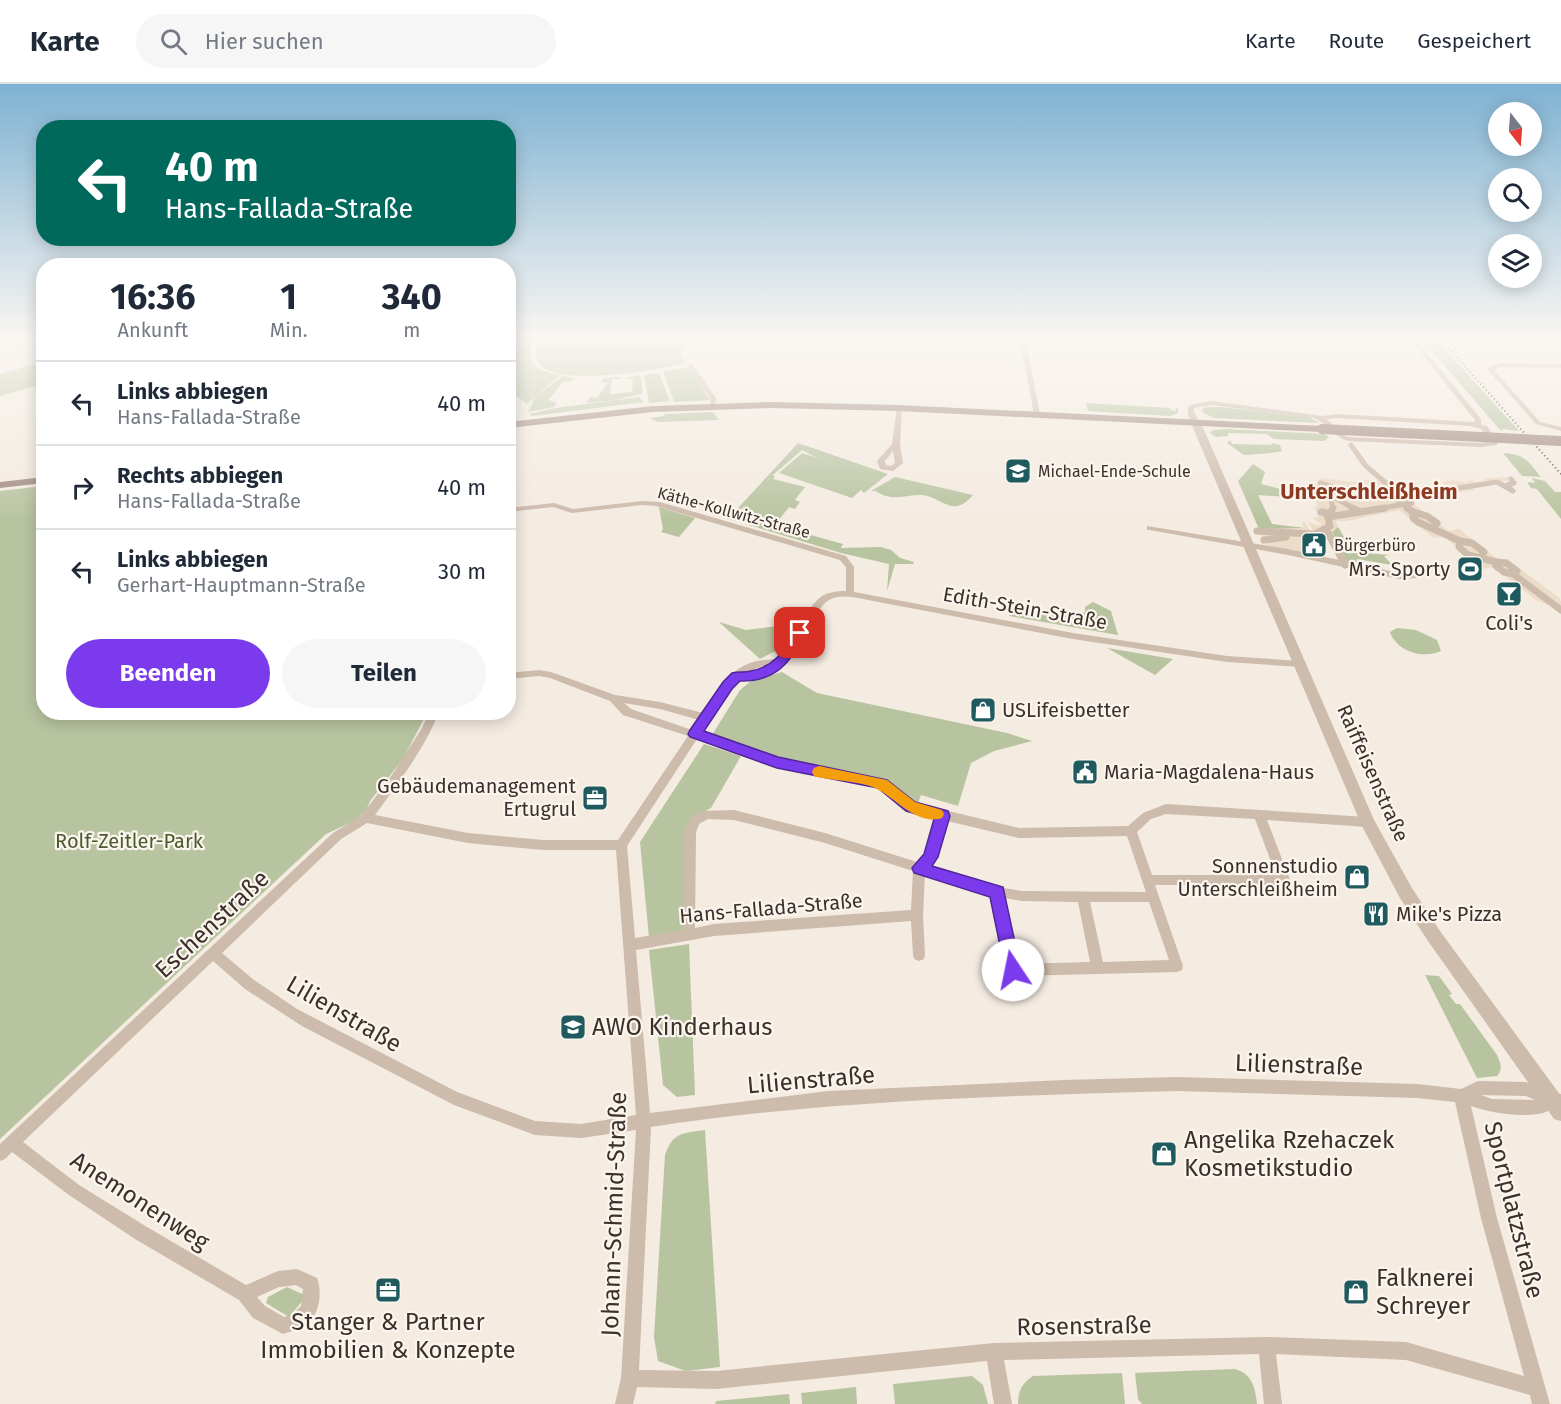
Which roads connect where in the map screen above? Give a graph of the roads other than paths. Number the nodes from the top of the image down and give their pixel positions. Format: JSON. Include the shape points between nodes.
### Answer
{"nodes":[{"id":1,"x":714,"y":398,"type":"edge"},
{"id":2,"x":1034,"y":398,"type":"edge"},
{"id":3,"x":1461,"y":398,"type":"edge"},
{"id":4,"x":1515,"y":398,"type":"edge"},
{"id":5,"x":714,"y":406,"type":"junction"},
{"id":6,"x":898,"y":408,"type":"junction"},
{"id":7,"x":1037,"y":414,"type":"junction"},
{"id":8,"x":1196,"y":423,"type":"junction"},
{"id":9,"x":1322,"y":423,"type":"junction"},
{"id":10,"x":516,"y":424,"type":"edge"},
{"id":11,"x":1477,"y":425,"type":"junction"},
{"id":12,"x":1561,"y":429,"type":"edge"},
{"id":13,"x":1561,"y":441,"type":"edge"},
{"id":14,"x":896,"y":444,"type":"dead end"},
{"id":15,"x":1351,"y":445,"type":"dead end"},
{"id":16,"x":1470,"y":479,"type":"dead end"},
{"id":17,"x":1511,"y":479,"type":"dead end"},
{"id":18,"x":36,"y":481,"type":"edge"},
{"id":19,"x":0,"y":485,"type":"edge"},
{"id":20,"x":1474,"y":485,"type":"junction"},
{"id":21,"x":1385,"y":487,"type":"junction"},
{"id":22,"x":1360,"y":488,"type":"junction"},
{"id":23,"x":1339,"y":489,"type":"junction"},
{"id":24,"x":1330,"y":495,"type":"junction"},
{"id":25,"x":1393,"y":496,"type":"junction"},
{"id":26,"x":1403,"y":497,"type":"junction"},
{"id":27,"x":1404,"y":505,"type":"junction"},
{"id":28,"x":516,"y":509,"type":"edge"},
{"id":29,"x":1321,"y":512,"type":"dead end"},
{"id":30,"x":1360,"y":512,"type":"junction"},
{"id":31,"x":1413,"y":512,"type":"junction"},
{"id":32,"x":1328,"y":517,"type":"junction"},
{"id":33,"x":1150,"y":528,"type":"dead end"},
{"id":34,"x":1433,"y":528,"type":"junction"},
{"id":35,"x":1326,"y":529,"type":"junction"},
{"id":36,"x":1257,"y":531,"type":"dead end"},
{"id":37,"x":1285,"y":532,"type":"junction"},
{"id":38,"x":1264,"y":540,"type":"dead end"},
{"id":39,"x":1460,"y":541,"type":"junction"},
{"id":40,"x":1243,"y":545,"type":"junction"},
{"id":41,"x":1481,"y":557,"type":"junction"},
{"id":42,"x":1345,"y":565,"type":"junction"},
{"id":43,"x":1418,"y":575,"type":"dead end"},
{"id":44,"x":850,"y":594,"type":"junction"},
{"id":45,"x":1561,"y":610,"type":"edge"},
{"id":46,"x":1300,"y":664,"type":"junction"},
{"id":47,"x":516,"y":675,"type":"edge"},
{"id":48,"x":614,"y":698,"type":"junction"},
{"id":49,"x":706,"y":718,"type":"junction"},
{"id":50,"x":431,"y":720,"type":"edge"},
{"id":51,"x":695,"y":734,"type":"junction"},
{"id":52,"x":1259,"y":814,"type":"junction"},
{"id":53,"x":943,"y":816,"type":"junction"},
{"id":54,"x":366,"y":818,"type":"junction"},
{"id":55,"x":1367,"y":822,"type":"junction"},
{"id":56,"x":1131,"y":831,"type":"junction"},
{"id":57,"x":621,"y":845,"type":"junction"},
{"id":58,"x":919,"y":868,"type":"junction"},
{"id":59,"x":1147,"y":880,"type":"junction"},
{"id":60,"x":997,"y":892,"type":"junction"},
{"id":61,"x":1083,"y":897,"type":"junction"},
{"id":62,"x":1153,"y":897,"type":"junction"},
{"id":63,"x":917,"y":915,"type":"junction"},
{"id":64,"x":689,"y":933,"type":"junction"},
{"id":65,"x":629,"y":945,"type":"junction"},
{"id":66,"x":213,"y":953,"type":"junction"},
{"id":67,"x":919,"y":955,"type":"dead end"},
{"id":68,"x":1098,"y":968,"type":"junction"},
{"id":69,"x":1461,"y":1096,"type":"junction"},
{"id":70,"x":1558,"y":1104,"type":"edge"},
{"id":71,"x":644,"y":1122,"type":"junction"},
{"id":72,"x":6,"y":1149,"type":"edge"},
{"id":73,"x":245,"y":1294,"type":"dead end"},
{"id":74,"x":1267,"y":1345,"type":"junction"},
{"id":75,"x":994,"y":1352,"type":"junction"},
{"id":76,"x":630,"y":1378,"type":"junction"},
{"id":77,"x":1539,"y":1396,"type":"edge"},
{"id":78,"x":624,"y":1404,"type":"edge"},
{"id":79,"x":1003,"y":1404,"type":"edge"},
{"id":80,"x":1273,"y":1404,"type":"edge"}],
"edges":[{"from":1,"to":5,"type":"street"},
{"from":2,"to":7,"type":"street"},
{"from":3,"to":11,"type":"street","via":[[1479,420]]},
{"from":4,"to":12,"type":"street","via":[[1538,423]]},
{"from":5,"to":6,"type":"main road"},
{"from":5,"to":10,"type":"main road"},
{"from":6,"to":7,"type":"main road"},
{"from":6,"to":14,"type":"street"},
{"from":7,"to":8,"type":"main road"},
{"from":8,"to":9,"type":"main road"},
{"from":8,"to":9,"type":"street","via":[[1191,406],[1204,403],[1308,414]]},
{"from":8,"to":40,"type":"street","name":"Raiffeisenstraße"},
{"from":9,"to":11,"type":"street","via":[[1337,416]]},
{"from":9,"to":11,"type":"street","via":[[1342,438],[1492,444],[1494,441]]},
{"from":9,"to":13,"type":"main road","bridge":true},
{"from":15,"to":21,"type":"street"},
{"from":16,"to":20,"type":"street"},
{"from":17,"to":20,"type":"street","via":[[1514,483],[1508,485],[1513,490],[1497,482]]},
{"from":18,"to":19,"type":"main road"},
{"from":20,"to":26,"type":"street"},
{"from":21,"to":22,"type":"street"},
{"from":21,"to":25,"type":"street"},
{"from":21,"to":26,"type":"street"},
{"from":22,"to":23,"type":"street"},
{"from":22,"to":25,"type":"street"},
{"from":23,"to":24,"type":"street"},
{"from":23,"to":24,"type":"street","via":[[1317,485]]},
{"from":24,"to":30,"type":"street"},
{"from":24,"to":32,"type":"street","via":[[1333,510]]},
{"from":25,"to":26,"type":"street"},
{"from":25,"to":27,"type":"street"},
{"from":26,"to":27,"type":"street","via":[[1412,503]]},
{"from":27,"to":30,"type":"street"},
{"from":27,"to":31,"type":"street"},
{"from":28,"to":44,"type":"street","name":"Käthe-Kollwitz-Straße","via":[[554,505],[572,511],[657,504],[843,558],[850,567]]},
{"from":29,"to":32,"type":"street"},
{"from":30,"to":32,"type":"street"},
{"from":31,"to":34,"type":"street","via":[[1413,518],[1422,526]]},
{"from":31,"to":34,"type":"street","via":[[1437,523]]},
{"from":32,"to":35,"type":"street","via":[[1330,526]]},
{"from":33,"to":40,"type":"street"},
{"from":34,"to":39,"type":"street"},
{"from":35,"to":37,"type":"street","via":[[1313,534]]},
{"from":35,"to":42,"type":"street"},
{"from":36,"to":37,"type":"street"},
{"from":37,"to":38,"type":"street","via":[[1286,537]]},
{"from":39,"to":41,"type":"street","via":[[1459,547],[1468,555]]},
{"from":39,"to":41,"type":"street","via":[[1472,543],[1484,552]]},
{"from":40,"to":42,"type":"street"},
{"from":40,"to":46,"type":"street","name":"Raiffeisenstraße"},
{"from":41,"to":45,"type":"street","via":[[1506,563],[1517,572],[1513,574]]},
{"from":42,"to":43,"type":"street","via":[[1399,576]]},
{"from":44,"to":46,"type":"street","name":"Edith-Stein-Straße","via":[[1073,636],[1227,659]]},
{"from":44,"to":49,"type":"street","name":"Edith-Stein-Straße","via":[[828,596],[820,602],[789,655],[772,670],[736,676]]},
{"from":46,"to":55,"type":"street","name":"Raiffeisenstraße"},
{"from":47,"to":48,"type":"street","via":[[551,675]]},
{"from":48,"to":49,"type":"street","via":[[649,701]]},
{"from":48,"to":51,"type":"street","via":[[627,712]]},
{"from":49,"to":51,"type":"street","name":"Edith-Stein-Straße"},
{"from":50,"to":54,"type":"street","name":"Eschenstraße","via":[[398,775]]},
{"from":51,"to":53,"type":"street","via":[[777,762],[882,784],[911,807]]},
{"from":51,"to":57,"type":"street","name":"Edith-Stein-Straße"},
{"from":52,"to":55,"type":"street"},
{"from":52,"to":56,"type":"street","via":[[1166,809],[1147,816]]},
{"from":52,"to":59,"type":"street","via":[[1284,880]]},
{"from":53,"to":56,"type":"street","via":[[1019,833]]},
{"from":53,"to":58,"type":"street","via":[[931,857]]},
{"from":54,"to":57,"type":"street","via":[[468,838],[543,845]]},
{"from":54,"to":66,"type":"street","name":"Eschenstraße","via":[[337,836]]},
{"from":55,"to":70,"type":"street","name":"Raiffeisenstraße","via":[[1434,936]]},
{"from":56,"to":59,"type":"street"},
{"from":57,"to":65,"type":"street","name":"Johann-Schmid-Straße"},
{"from":58,"to":60,"type":"street"},
{"from":58,"to":63,"type":"street"},
{"from":58,"to":64,"type":"street","via":[[744,817],[706,813],[695,821],[690,832]]},
{"from":59,"to":62,"type":"street"},
{"from":60,"to":61,"type":"street"},
{"from":60,"to":68,"type":"street","via":[[1013,970]]},
{"from":61,"to":62,"type":"street"},
{"from":61,"to":68,"type":"street"},
{"from":62,"to":68,"type":"street","via":[[1177,966]]},
{"from":63,"to":64,"type":"street","name":"Hans-Fallada-Straße"},
{"from":63,"to":67,"type":"street"},
{"from":64,"to":65,"type":"street","name":"Hans-Fallada-Straße"},
{"from":65,"to":71,"type":"street","name":"Johann-Schmid-Straße"},
{"from":66,"to":71,"type":"street","name":"Lilienstraße","via":[[300,1018],[454,1098],[535,1128],[581,1131]]},
{"from":66,"to":72,"type":"street","name":"Eschenstraße"},
{"from":69,"to":70,"type":"street","name":"Lilienstraße","via":[[1501,1107]]},
{"from":69,"to":71,"type":"street","name":"Lilienstraße","via":[[1418,1091],[1212,1085],[1065,1087],[828,1098]]},
{"from":69,"to":77,"type":"street","name":"Sportplatzstraße","via":[[1486,1209]]},
{"from":71,"to":76,"type":"street","name":"Johann-Schmid-Straße"},
{"from":72,"to":73,"type":"street","name":"Anemonenweg"},
{"from":74,"to":75,"type":"street","name":"Rosenstraße"},
{"from":74,"to":77,"type":"street","name":"Rosenstraße","via":[[1407,1351]]},
{"from":74,"to":80,"type":"street"},
{"from":75,"to":76,"type":"street","name":"Rosenstraße","via":[[716,1380]]},
{"from":75,"to":79,"type":"street"},
{"from":76,"to":78,"type":"street","name":"Johann-Schmid-Straße"}]}
